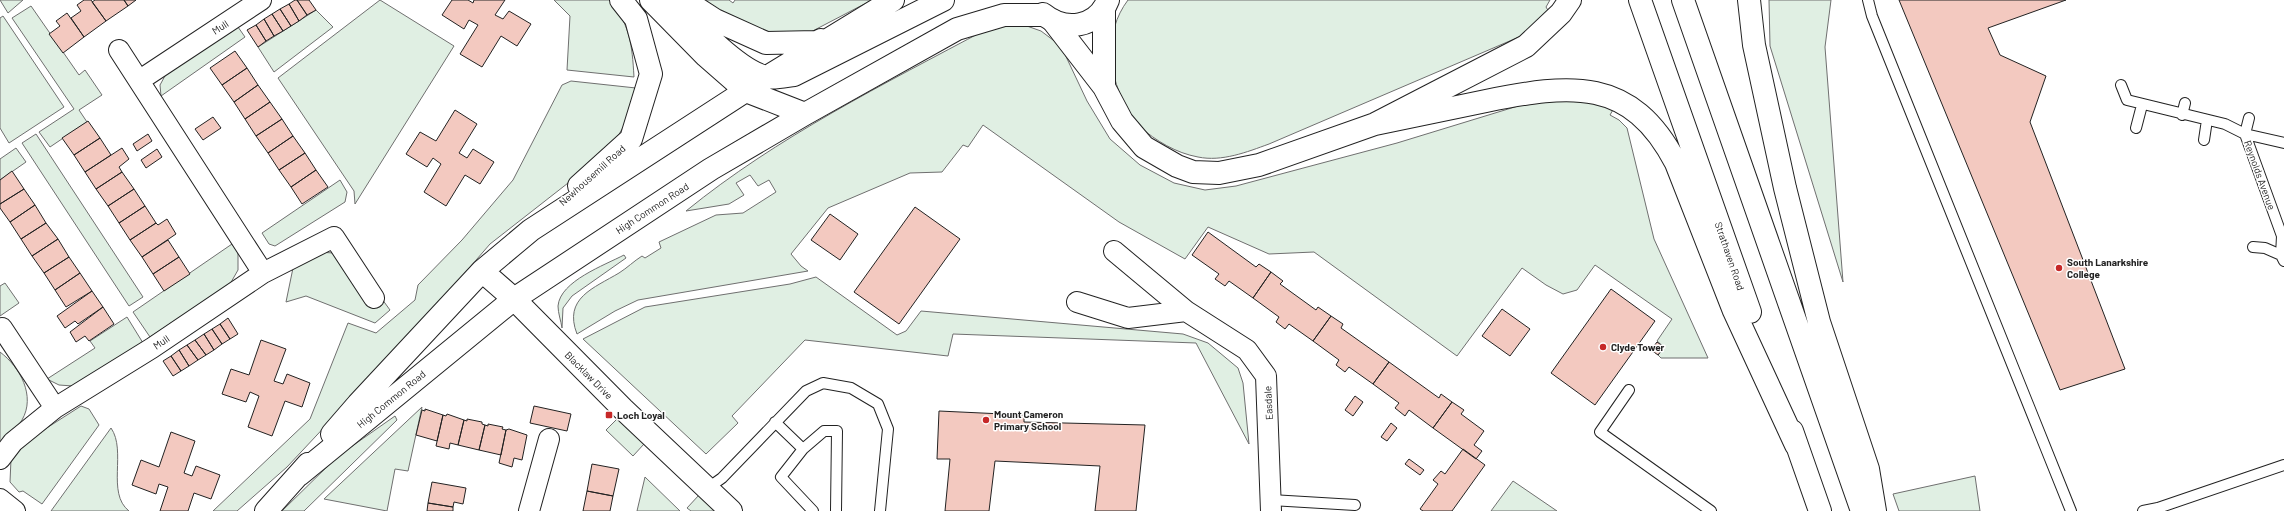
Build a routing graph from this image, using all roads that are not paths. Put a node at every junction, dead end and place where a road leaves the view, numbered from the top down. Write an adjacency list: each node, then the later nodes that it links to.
1 (261, 0): 17 (street, Mull)
2 (621, 0): 32 (street, Newhousemill Road)
3 (651, 0): 20 (street)
4 (672, 0): 16 (street)
5 (684, 0): 12 (street)
6 (943, 0): 16 (street, High Common Road)
7 (1570, 0): 27 (street)
8 (1640, 0): 47 (street, Strathaven Road)
9 (1683, 0): 65 (street)
10 (1749, 0): 66 (street)
11 (1868, 0): 67 (lane)
12 (891, 1): 16 (street, High Common Road)
13 (1106, 4): 14 (street, High Common Road); 19 (street)
14 (1044, 12): 19 (street); 23 (street, High Common Road)
15 (119, 50): 17 (street)
16 (767, 77): 20 (street, High Common Road)
17 (140, 80): 37 (street)
18 (2121, 85): 22 (lane)
19 (1104, 87): 27 (street)
20 (746, 91): 23 (street); 32 (street, High Common Road)
21 (2185, 103): 24 (lane)
22 (2142, 105): 24 (lane); 28 (lane)
23 (805, 114): 39 (street, High Common Road)
24 (2182, 115): 26 (lane)
25 (2249, 118): 29 (lane)
26 (2207, 120): 29 (lane); 30 (lane)
27 (1375, 124): 47 (street)
28 (2136, 128)
29 (2245, 134): 31 (lane); 35 (lane, Reynolds Avenue)
30 (2204, 140)
31 (2284, 143)
32 (531, 230): 36 (street, High Common Road)
33 (2254, 247): 35 (lane)
34 (1114, 250): 41 (street, Easdale)
35 (2283, 258)
36 (482, 271): 39 (street, Blacklaw Drive); 51 (street, High Common Road)
37 (264, 273): 38 (street, Mull); 44 (street, Mull)
38 (374, 298)
39 (514, 299): 51 (street, High Common Road); 52 (street, Blacklaw Drive)
40 (1077, 302): 41 (street)
41 (1186, 311): 55 (street, Easdale)
42 (0, 329): 44 (street)
43 (1630, 390): 63 (lane)
44 (55, 408): 49 (street, Mull)
45 (775, 422): 48 (lane); 52 (lane); 62 (lane)
46 (549, 438): 58 (street)
47 (1796, 445): 64 (street, Strathaven Road)
48 (804, 449): 60 (lane); 61 (lane)
49 (0, 459)
50 (2284, 466): 68 (lane)
51 (299, 475): 57 (street, High Common Road)
52 (708, 488): 59 (street, Blacklaw Drive)
53 (0, 499): 56 (street)
54 (1355, 505): 55 (lane)
55 (1271, 506)
56 (16, 511)
57 (266, 511)
58 (529, 511)
59 (731, 511)
60 (813, 511)
61 (836, 511)
62 (880, 511)
63 (1711, 511)
64 (1820, 511)
65 (1862, 511)
66 (1875, 511)
67 (2071, 511)
68 (2143, 511)

